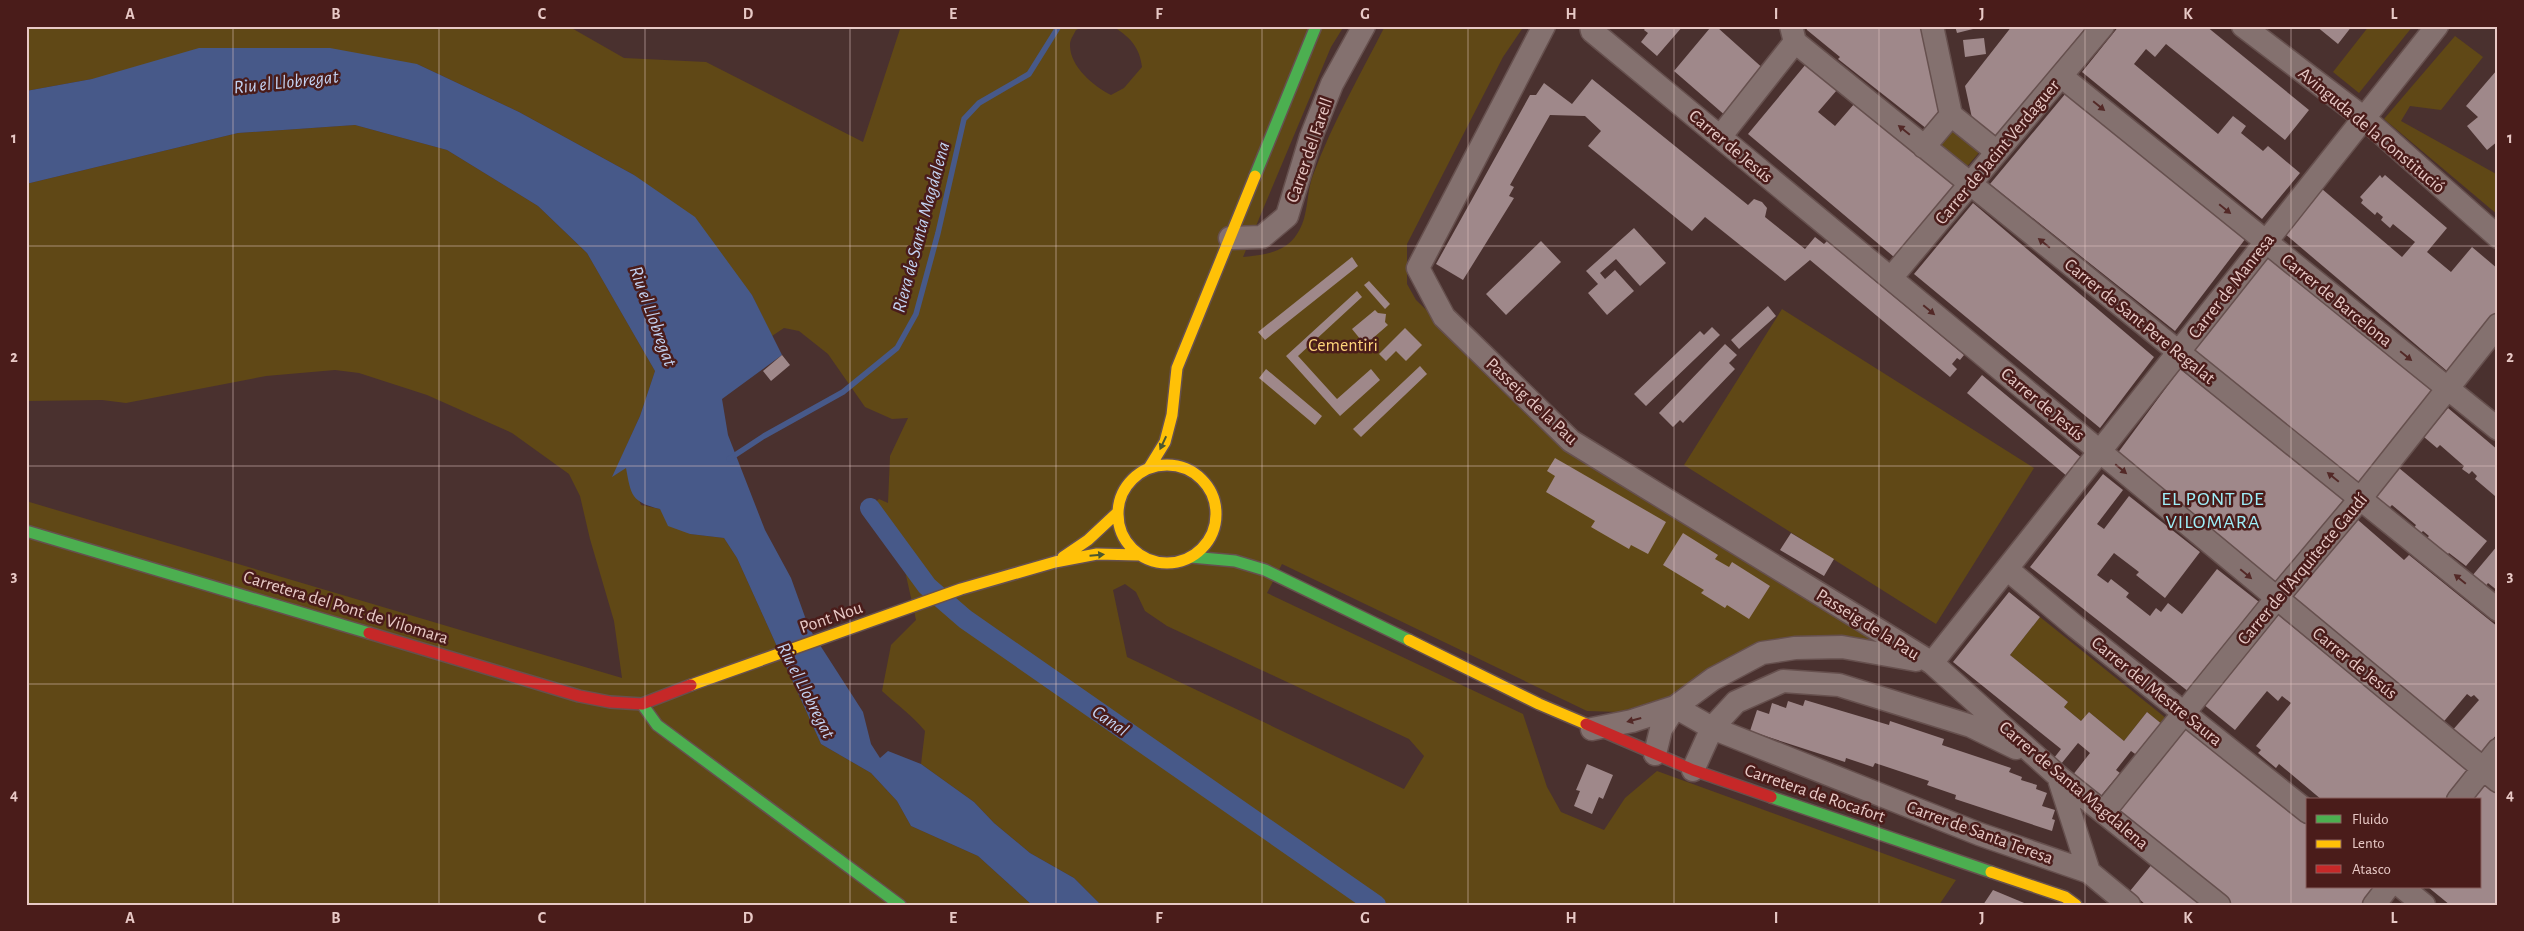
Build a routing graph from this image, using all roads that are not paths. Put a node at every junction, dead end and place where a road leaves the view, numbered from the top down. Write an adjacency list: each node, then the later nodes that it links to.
1 (1316, 26): 18 (street)
2 (1364, 26): 18 (street, Carrer del Farell)
3 (1544, 26): 44 (street, Passeig de la Pau)
4 (1591, 26): 13 (street, Carrer de Jesús)
5 (1932, 26): 11 (street)
6 (2103, 26): 10 (street, Carrer de Jacint Verdaguer)
7 (2243, 26): 12 (street, Avinguda de la Constitució)
8 (2437, 26): 12 (street, Carrer de Manresa)
9 (1793, 34): 13 (street); 14 (street, Carrer de Sant Pere Regalat, one-way to 9)
10 (2061, 76): 15 (street, Carrer de Jacint Verdaguer); 19 (street, Carrer de Barcelona, one-way to 19)
11 (1951, 115): 14 (street); 15 (street)
12 (2364, 118): 17 (street, Avinguda de la Constitució); 19 (street, Carrer de Manresa)
13 (1720, 137): 20 (street, Carrer de Jesús)
14 (1924, 147): 16 (street, Carrer de Sant Pere Regalat)
15 (1997, 152): 16 (street, Carrer de Jacint Verdaguer)
16 (1970, 184): 20 (street, Carrer de Jacint Verdaguer); 22 (street, Carrer de Sant Pere Regalat, one-way to 16)
17 (2498, 237)
18 (1230, 238): 24 (street)
19 (2265, 242): 22 (street, Carrer de Manresa); 23 (street, Carrer de Barcelona, one-way to 23)
20 (1891, 278): 27 (street, Carrer de Jesús, one-way to 27)
21 (2498, 326): 23 (street, Carrer de l'Arquitecte Gaudí)
22 (2178, 352): 27 (street, Carrer de Manresa); 31 (street, Carrer de Sant Pere Regalat, one-way to 22)
23 (2446, 389): 25 (street, Carrer de Barcelona); 31 (street, Carrer de l'Arquitecte Gaudí)
24 (1172, 415): 26 (street); 29 (street, one-way to 29)
25 (2498, 430)
26 (1178, 443)
27 (2100, 451): 40 (street, Carrer de Manresa); 42 (street, Carrer de Jesús, one-way to 42)
28 (1187, 458): 30 (street)
29 (1149, 468): 30 (street); 32 (street)
30 (1195, 474): 33 (street)
31 (2360, 499): 42 (street, Carrer de l'Arquitecte Gaudí); 43 (street, Carrer de Sant Pere Regalat, one-way to 31)
32 (1118, 512): 37 (street); 39 (street)
33 (1216, 520): 35 (street); 38 (street)
34 (26, 530): 45 (street, Carretera del Pont de Vilomara)
35 (1225, 533)
36 (1234, 546): 41 (street)
37 (1139, 554): 38 (street); 39 (street, one-way to 37)
38 (1191, 556): 41 (street)
39 (1055, 562): 45 (street, Pont Nou)
40 (2007, 569): 44 (street, Carrer de Manresa); 47 (street, Carrer del Mestre Saura)
41 (1265, 570): 48 (street, Carretera de Rocafort)
42 (2276, 599): 47 (street, Carrer de l'Arquitecte Gaudí); 54 (street, Carrer de Jesús)
43 (2498, 610)
44 (1932, 663): 46 (street); 52 (street, Carrer de Santa Magdalena)
45 (642, 704): 62 (street)
46 (1675, 707): 48 (street, one-way to 48); 49 (street, Carrer de Santa Teresa); 51 (street)
47 (2185, 713): 57 (street, Carrer del Mestre Saura); 58 (street, Carrer de l'Arquitecte Gaudí)
48 (1592, 728): 51 (street, Carretera de Rocafort)
49 (1712, 728): 52 (street); 53 (street); 59 (street, Carrer de Santa Teresa)
50 (2498, 750): 54 (street)
51 (1655, 754): 53 (street, Carretera de Rocafort)
52 (2040, 759): 55 (street, Carrer de Santa Magdalena)
53 (1693, 770): 63 (street, Carretera de Rocafort)
54 (2490, 775): 56 (street)
55 (2058, 776): 58 (street, Carrer de Santa Magdalena); 59 (street)
56 (2461, 798)
57 (2306, 810)
58 (2104, 812): 65 (street, Carrer de Santa Magdalena)
59 (2089, 872): 64 (street, Carrer de Santa Teresa)
60 (2387, 888): 66 (street)
61 (2403, 888): 67 (street)
62 (900, 905)
63 (2076, 905)
64 (2129, 905)
65 (2219, 905)
66 (2374, 905)
67 (2424, 905)

